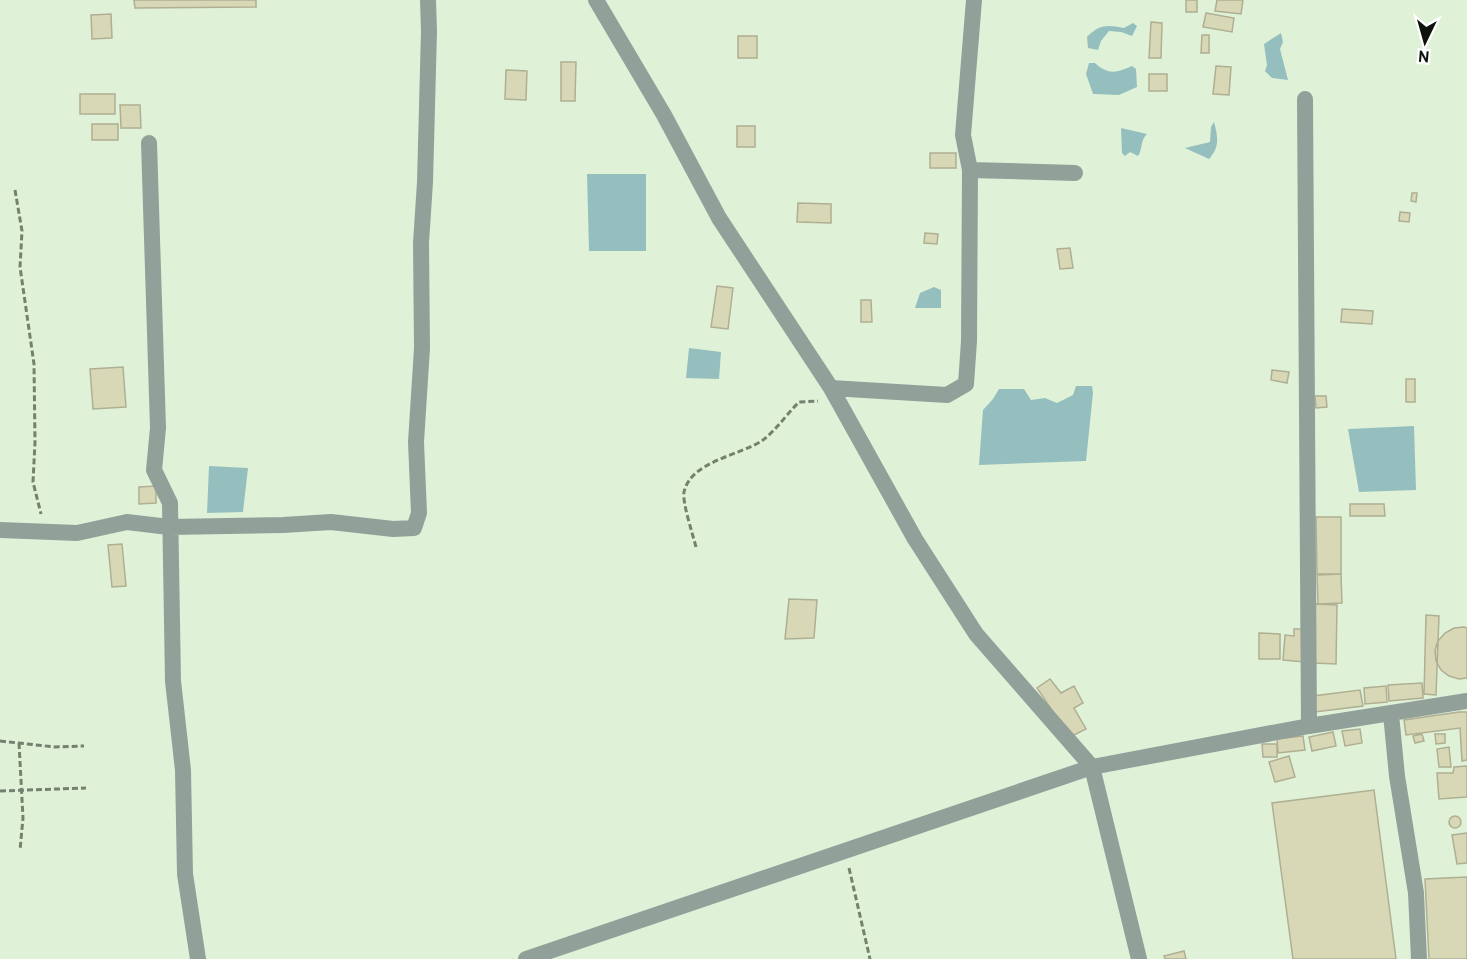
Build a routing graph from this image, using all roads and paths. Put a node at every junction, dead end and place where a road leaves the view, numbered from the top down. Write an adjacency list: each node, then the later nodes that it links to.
1 (428, 0): 10 (street)
2 (596, 0): 9 (street)
3 (974, 0): 6 (street)
4 (1305, 99): 16 (street)
5 (149, 143): 10 (street)
6 (970, 170): 7 (street); 9 (street)
7 (1075, 173)
8 (15, 190): 12 (path)
9 (834, 393): 13 (path); 20 (street)
10 (169, 527): 12 (street); 25 (street)
11 (0, 530): 12 (street)
12 (42, 531)
13 (696, 547)
14 (1467, 701): 15 (street)
15 (1391, 714): 16 (street); 29 (street)
16 (1309, 726): 20 (street)
17 (0, 741): 18 (path)
18 (19, 743): 19 (path); 23 (path)
19 (84, 746)
20 (1092, 767): 24 (street); 28 (street)
21 (86, 788): 22 (path)
22 (0, 791)
23 (20, 850)
24 (845, 851): 26 (street); 27 (path)
25 (198, 959)
26 (526, 959)
27 (870, 959)
28 (1139, 959)
29 (1419, 959)

